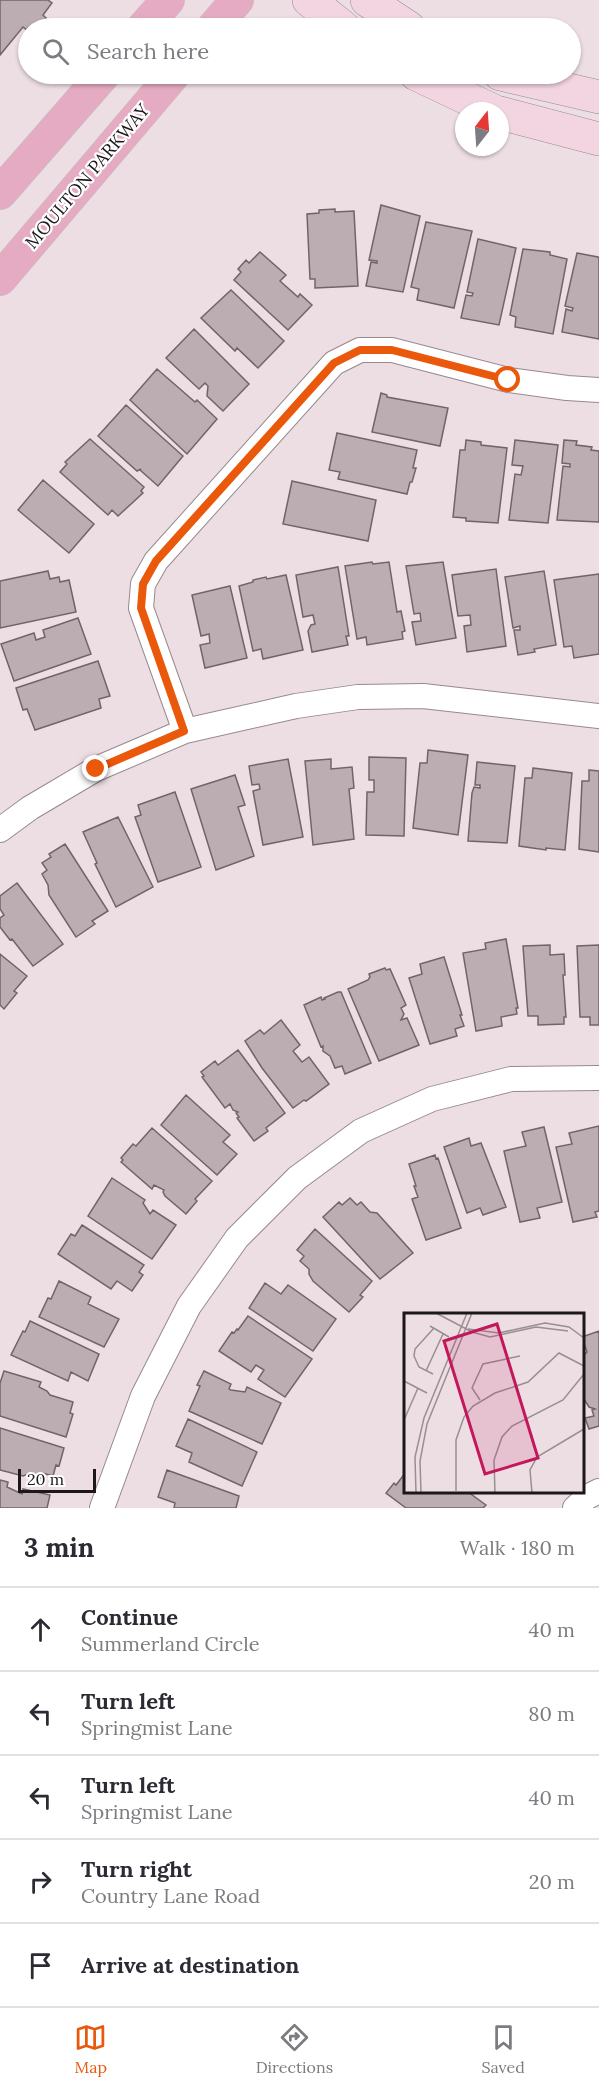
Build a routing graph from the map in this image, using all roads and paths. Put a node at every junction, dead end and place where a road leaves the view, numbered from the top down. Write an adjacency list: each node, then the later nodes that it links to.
1 (168, 0): 5 (main road)
2 (237, 0): 6 (main road)
3 (309, 0): 7 (street)
4 (367, 0): 8 (street)
5 (152, 18)
6 (222, 18)
7 (332, 18)
8 (394, 18)
9 (95, 84): 17 (main road)
10 (166, 84): 18 (main road, MOULTON PARKWAY)
11 (437, 84): 14 (street)
12 (543, 84): 13 (street)
13 (599, 97)
14 (475, 102)
15 (509, 115): 16 (street)
16 (599, 139)
17 (0, 193)
18 (0, 279)
19 (599, 390): 21 (street)
20 (599, 716): 21 (street)
21 (184, 731): 22 (street)
22 (0, 830)
23 (599, 1078): 25 (street)
24 (599, 1491): 26 (street)
25 (102, 1508)
26 (575, 1508)

